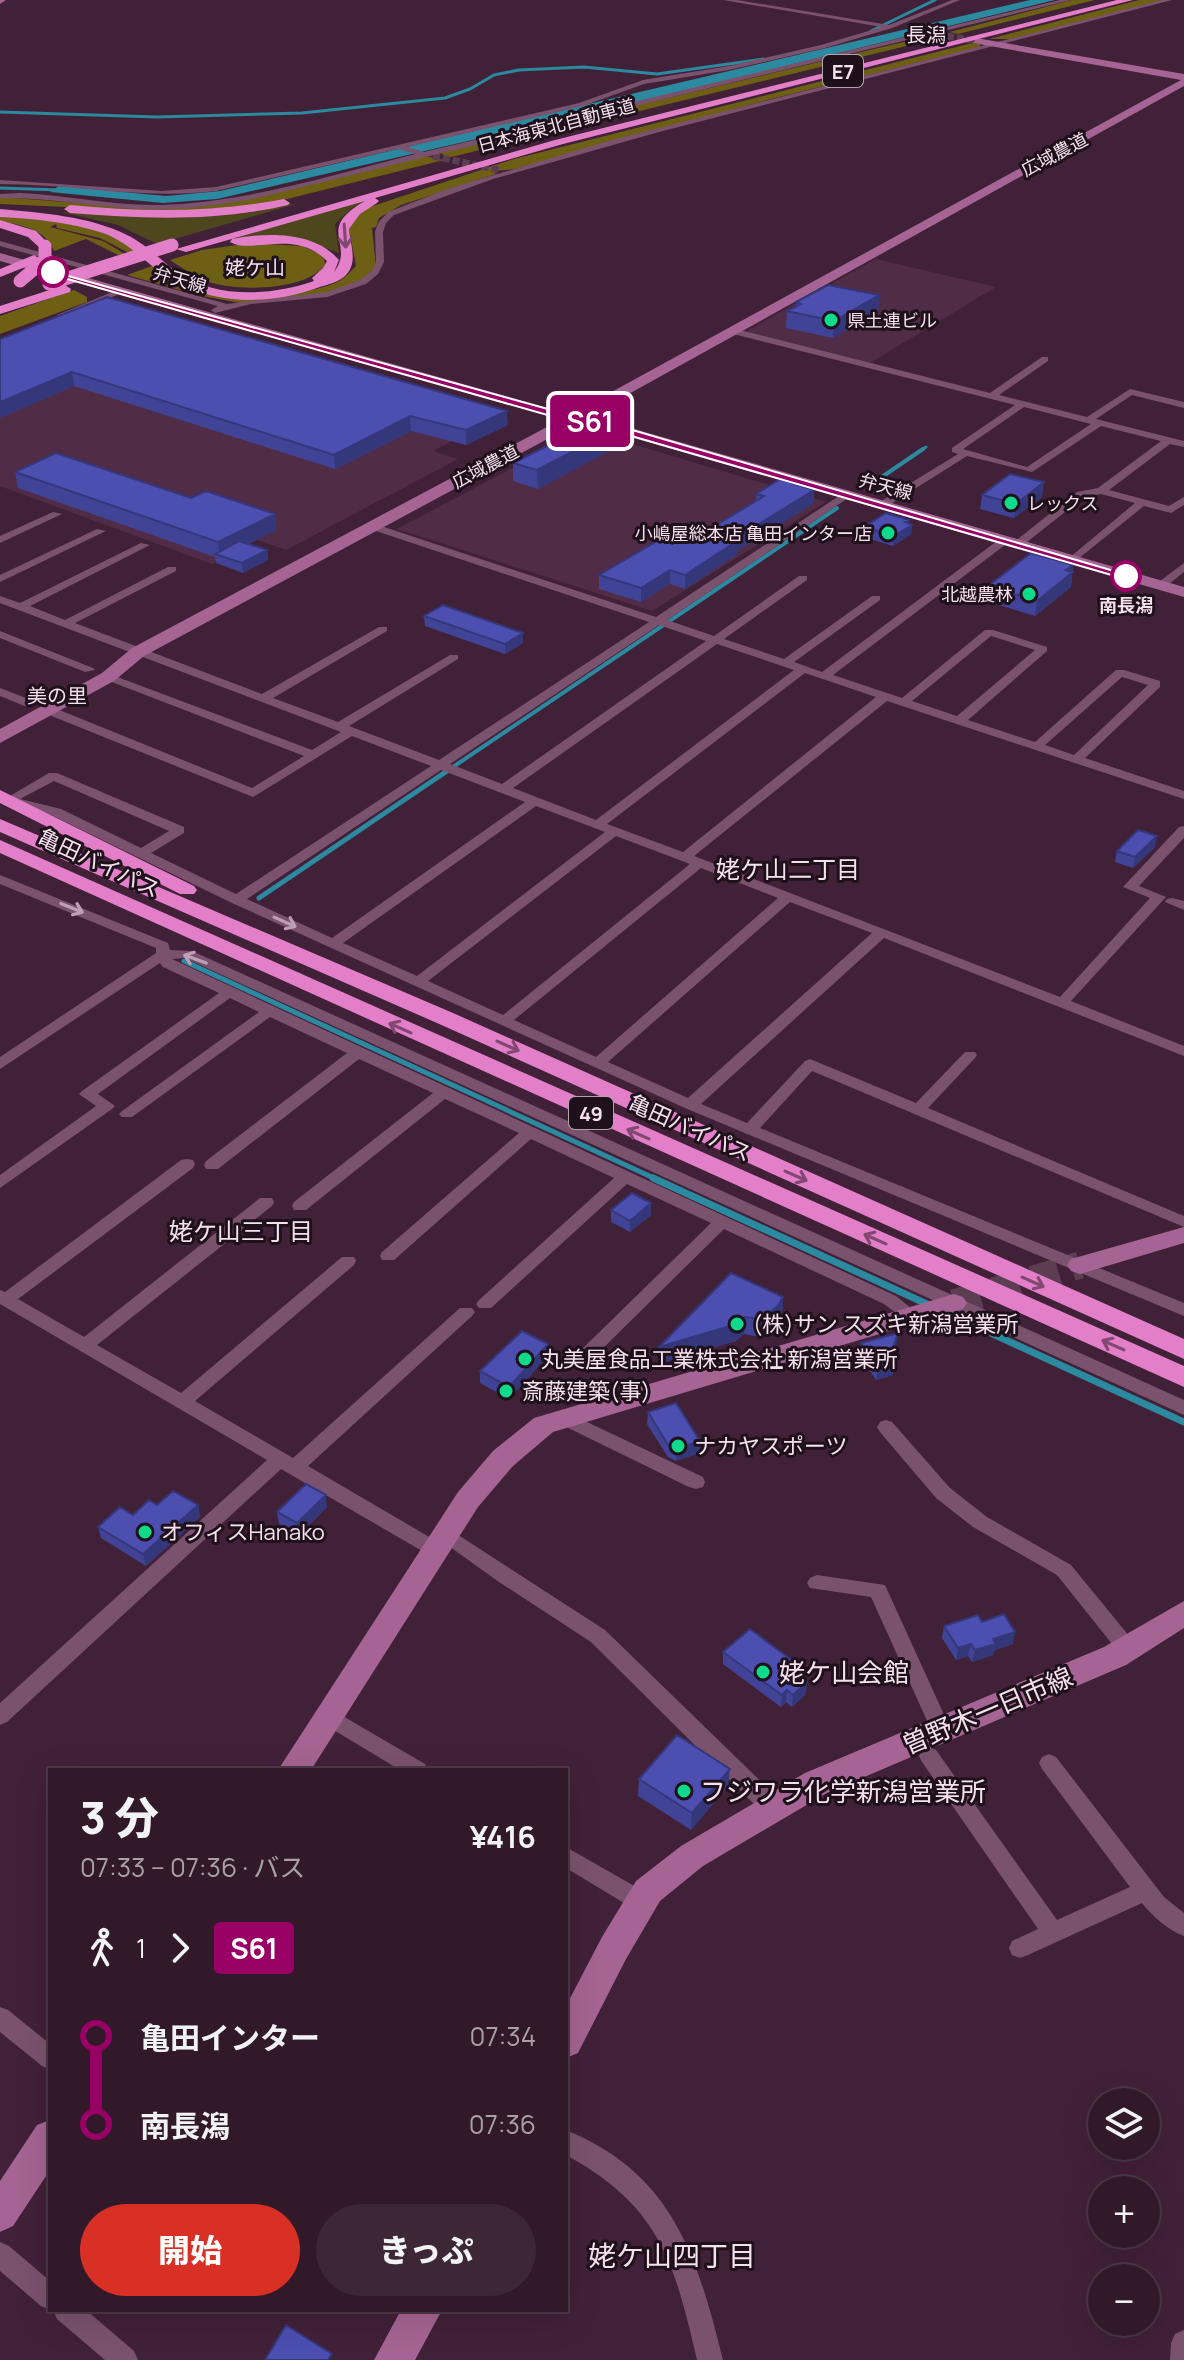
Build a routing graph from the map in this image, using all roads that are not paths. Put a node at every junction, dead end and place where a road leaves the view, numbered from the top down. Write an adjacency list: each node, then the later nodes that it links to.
1 (726, 0): 7 (street)
2 (957, 0): 7 (street)
3 (1068, 0): 8 (street)
4 (1108, 0): 13 (highway, 日本海東北自動車道 / E7)
5 (1128, 0): 13 (highway, 日本海東北自動車道 / E7)
6 (1169, 0): 11 (street)
7 (885, 26): 8 (street); 14 (street)
8 (931, 34): 9 (street); 15 (street)
9 (947, 36)
10 (976, 41): 11 (street)
11 (995, 44): 12 (street); 17 (street)
12 (1184, 79): 35 (street, 広域農道)
13 (557, 140): 21 (highway); 21 (highway, one-way to 21); 24 (highway, 日本海東北自動車道 / E7)
14 (396, 147): 15 (street); 20 (street)
15 (426, 154): 20 (street)
16 (499, 170): 17 (street)
17 (510, 172): 32 (street)
18 (7, 174): 20 (street)
19 (0, 182): 20 (street)
20 (10, 190)
21 (0, 210): 24 (highway)
22 (0, 224): 31 (highway, bridge)
23 (0, 243): 32 (street)
24 (181, 248): 29 (highway)
25 (0, 250): 27 (street, 弁天線)
26 (0, 257): 27 (street, 弁天線)
27 (29, 262): 28 (highway); 30 (street, 弁天線); 32 (street, 弁天線)
28 (0, 273)
29 (58, 287): 31 (highway); 33 (highway)
30 (120, 292): 34 (street); 40 (street, 弁天線)
31 (2, 294)
32 (221, 308): 40 (street, 弁天線)
33 (0, 309)
34 (53, 318)
35 (732, 331): 37 (street); 40 (street, 広域農道)
36 (1045, 359): 37 (street)
37 (991, 396): 38 (street)
38 (1022, 404): 41 (street); 44 (street)
39 (1184, 405): 41 (street)
40 (577, 417): 46 (street, 弁天線); 51 (street, 広域農道)
41 (1094, 421): 42 (street); 44 (street)
42 (1169, 440): 43 (street); 45 (street)
43 (1184, 444)
44 (966, 453): 49 (street)
45 (1101, 491): 48 (street); 54 (street)
46 (846, 496): 49 (street, 弁天線); 66 (street)
47 (1184, 500): 48 (street)
48 (1143, 502): 56 (street)
49 (882, 505): 54 (street, 弁天線)
50 (57, 514): 53 (street)
51 (371, 526): 66 (street); 71 (street, 広域農道)
52 (101, 531): 60 (street)
53 (0, 540)
54 (1012, 542): 56 (street, 弁天線); 76 (street)
55 (145, 545): 65 (street)
56 (1073, 560): 61 (street, 弁天線)
57 (1184, 566): 61 (street)
58 (172, 569): 67 (street)
59 (803, 578): 70 (street)
60 (0, 579)
61 (1160, 586): 62 (street, 弁天線)
62 (1184, 592)
63 (876, 598): 73 (street)
64 (0, 599): 65 (street)
65 (20, 607): 67 (street)
66 (661, 623): 70 (street); 91 (street)
67 (65, 624): 71 (street)
68 (383, 629): 80 (street)
69 (0, 634): 75 (street)
70 (714, 640): 73 (street); 92 (street)
71 (138, 652): 75 (street); 77 (street, 広域農道); 80 (street)
72 (454, 657): 86 (street)
73 (785, 663): 74 (street)
74 (803, 669): 76 (street); 97 (street)
75 (89, 670): 82 (street)
76 (824, 676): 79 (street)
77 (108, 677): 83 (street, 広域農道); 89 (street)
78 (0, 692): 82 (street)
79 (885, 696): 81 (street); 103 (street)
80 (264, 698): 86 (street)
81 (904, 702): 85 (street); 85 (street)
82 (27, 703): 84 (street)
83 (48, 710): 87 (street, 広域農道); 89 (street)
84 (0, 718)
85 (959, 721): 88 (street)
86 (344, 730): 89 (street); 91 (street)
87 (0, 737)
88 (1037, 746): 90 (street); 90 (street)
89 (313, 755)
90 (1077, 759): 93 (street)
91 (446, 769): 92 (street); 106 (street)
92 (502, 790): 95 (street)
93 (1181, 790)
94 (5, 798): 101 (street); 101 (street); 111 (highway)
95 (535, 801): 97 (street); 109 (street)
96 (0, 825): 111 (highway, 亀田バイパス / 49)
97 (596, 826): 99 (street)
98 (1184, 830): 114 (street)
99 (613, 832): 103 (street); 112 (street)
100 (0, 846): 107 (highway, 亀田バイパス / 49)
101 (141, 854): 106 (street)
102 (0, 859): 107 (highway)
103 (691, 861): 105 (street); 116 (street)
104 (0, 879): 110 (street, one-way to 110)
105 (786, 898): 108 (street); 121 (street)
106 (237, 900): 109 (street, one-way to 109)
107 (121, 902): 148 (highway, 亀田バイパス / 49, one-way to 107)
108 (882, 932): 114 (street); 123 (street)
109 (333, 943): 112 (street)
110 (163, 955): 113 (street); 120 (street); 142 (street, one-way to 110)
111 (325, 966): 146 (highway, 亀田バイパス / 49, one-way to 146)
112 (418, 982): 116 (street)
113 (230, 992): 115 (street); 131 (street)
114 (1062, 1003): 117 (street)
115 (269, 1011): 118 (street); 125 (street)
116 (503, 1022): 121 (street)
117 (1184, 1051)
118 (358, 1052): 122 (street); 129 (street)
119 (970, 1055): 124 (street)
120 (0, 1064)
121 (597, 1064): 123 (street)
122 (443, 1093): 127 (street); 133 (street)
123 (690, 1105): 126 (street)
124 (918, 1110): 126 (street); 135 (street)
125 (127, 1114)
126 (749, 1130): 139 (street)
127 (528, 1134): 130 (street); 137 (street)
128 (187, 1164): 140 (street)
129 (212, 1165)
130 (625, 1177): 134 (street); 141 (street)
131 (0, 1183)
132 (266, 1202): 145 (street)
133 (300, 1206)
134 (722, 1222): 142 (street); 147 (street)
135 (1184, 1222)
136 (1184, 1235): 139 (street)
137 (388, 1256)
138 (348, 1261): 149 (street)
139 (1080, 1265): 143 (street)
140 (3, 1298): 145 (street)
141 (485, 1304)
142 (936, 1309): 150 (street); 151 (street)
143 (1184, 1310)
144 (466, 1312): 153 (street)
145 (85, 1345): 149 (street)
146 (1184, 1350)
147 (585, 1356)
148 (1184, 1377)
149 (183, 1402): 153 (street)
150 (1184, 1408)
151 (566, 1419): 154 (street); 155 (street)
152 (886, 1427): 158 (street)
153 (287, 1463): 155 (street); 159 (street)
154 (696, 1482)
155 (441, 1542): 160 (street); 165 (street)
156 (817, 1583): 161 (street)
157 (1184, 1613): 158 (street, 曽野木一日市線)
158 (1127, 1648): 161 (street, 曽野木一日市線)
159 (0, 1716)
160 (329, 1717): 163 (street); 164 (street)
161 (935, 1743): 165 (street, 曽野木一日市線); 170 (street)
162 (1049, 1763): 167 (street)
163 (295, 1768)
164 (415, 1768)
165 (772, 1807): 168 (street, 曽野木一日市線)
166 (568, 1858): 168 (street)
167 (1146, 1890): 169 (street); 170 (street)
168 (642, 1902): 173 (street, 曽野木一日市線)
169 (1184, 1926)
170 (1053, 1932): 171 (street)
171 (1020, 1948)
172 (0, 2018): 174 (street)
173 (568, 2037)
174 (48, 2056)
175 (48, 2141): 177 (street)
176 (568, 2143): 185 (street)
177 (0, 2213)
178 (0, 2255): 179 (street)
179 (48, 2295)
180 (68, 2312): 183 (street)
181 (422, 2312): 184 (street)
182 (1184, 2343): 186 (street)
183 (125, 2360)
184 (393, 2360)
185 (710, 2360)
186 (1183, 2360)

